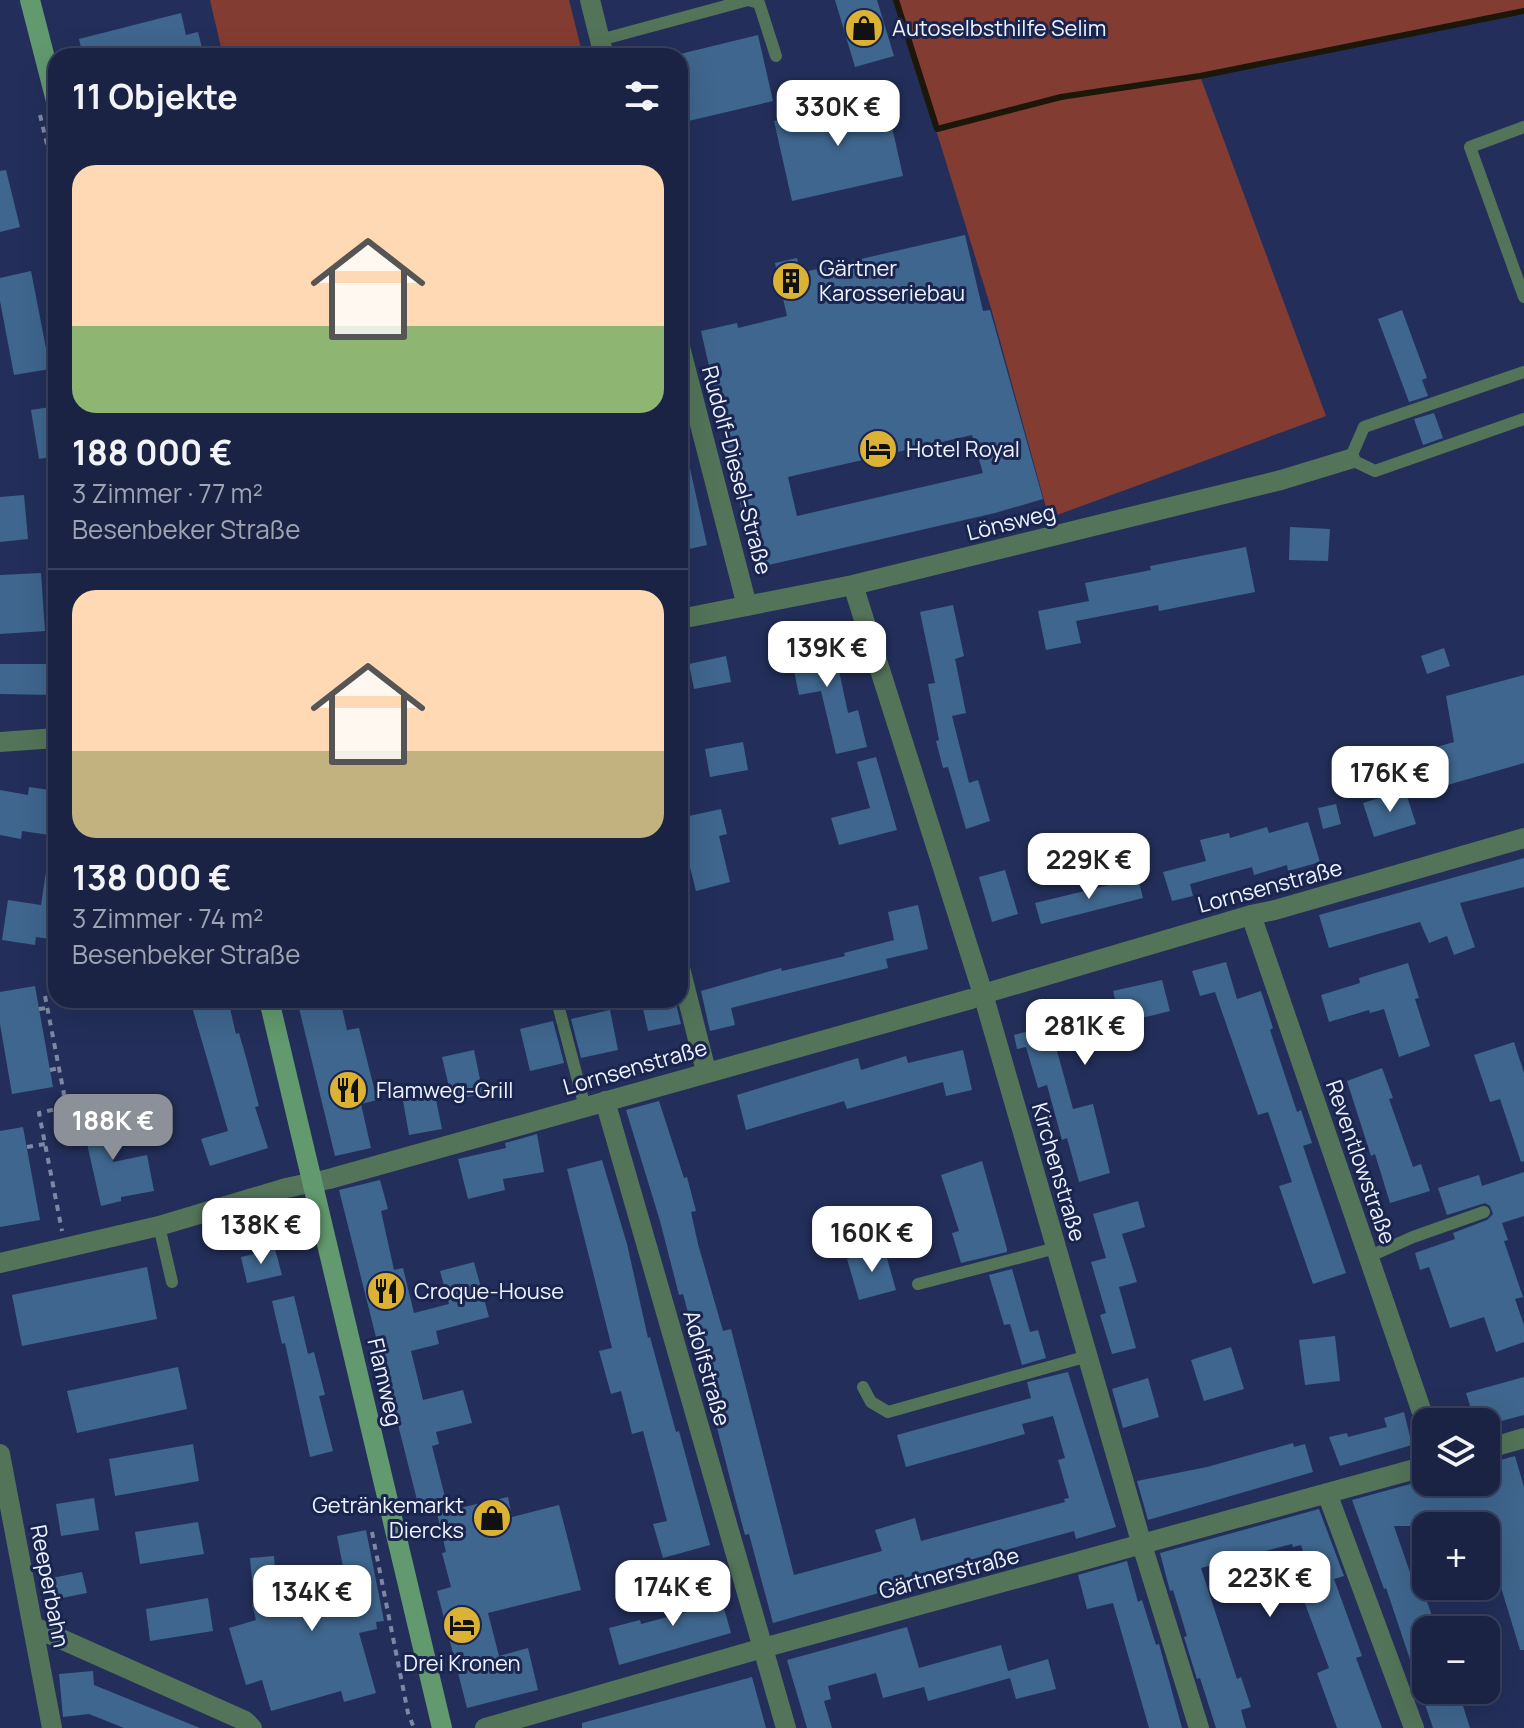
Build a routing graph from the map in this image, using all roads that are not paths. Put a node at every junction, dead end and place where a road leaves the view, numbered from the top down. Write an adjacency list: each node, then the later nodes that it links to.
1 (30, 0): 5 (main road)
2 (590, 0): 3 (street)
3 (602, 48): 4 (lane)
4 (776, 56)
5 (48, 70)
6 (1524, 127): 7 (lane)
7 (1524, 297)
8 (1524, 372): 11 (lane)
9 (688, 378): 13 (street, Rudolf-Diesel-Straße)
10 (1524, 419): 11 (lane)
11 (1350, 459): 12 (street, Lönsweg)
12 (853, 585): 13 (street, Lönsweg); 19 (street, Kirchenstraße)
13 (747, 606): 14 (street, Lönsweg)
14 (688, 617)
15 (48, 739): 16 (street)
16 (0, 742)
17 (1524, 838): 18 (street, Lornsenstraße)
18 (1251, 915): 19 (street, Lornsenstraße); 29 (street, Reventlowstraße)
19 (977, 996): 23 (street, Lornsenstraße); 28 (street, Kirchenstraße)
20 (688, 1000): 23 (street)
21 (271, 1008): 25 (main road, Flamweg)
22 (560, 1008): 24 (lane)
23 (706, 1071): 24 (street, Lornsenstraße)
24 (595, 1104): 25 (street, Lornsenstraße); 43 (street, Adolfstraße)
25 (313, 1181): 27 (street, Lornsenstraße); 46 (main road, Flamweg)
26 (1484, 1212): 29 (lane)
27 (159, 1226): 30 (street, Lornsenstraße); 31 (lane)
28 (1056, 1248): 32 (lane); 33 (street, Kirchenstraße)
29 (1368, 1257): 35 (street, Reventlowstraße)
30 (0, 1263)
31 (172, 1282)
32 (918, 1284)
33 (1088, 1356): 34 (lane); 41 (street, Kirchenstraße)
34 (863, 1387)
35 (1420, 1408)
36 (1524, 1438): 37 (street)
37 (1500, 1445)
38 (0, 1454): 42 (street, Reeperbahn)
39 (1412, 1470): 40 (street, Gärtnerstraße)
40 (1327, 1493): 41 (street, Gärtnerstraße); 50 (street)
41 (1142, 1545): 43 (street, Gärtnerstraße); 49 (street, Kirchenstraße)
42 (34, 1627): 44 (street, Reeperbahn); 45 (street)
43 (763, 1648): 47 (street, Gärtnerstraße); 48 (street, Adolfstraße)
44 (52, 1728)
45 (252, 1728)
46 (442, 1728)
47 (485, 1728)
48 (786, 1728)
49 (1199, 1728)
50 (1414, 1728)

